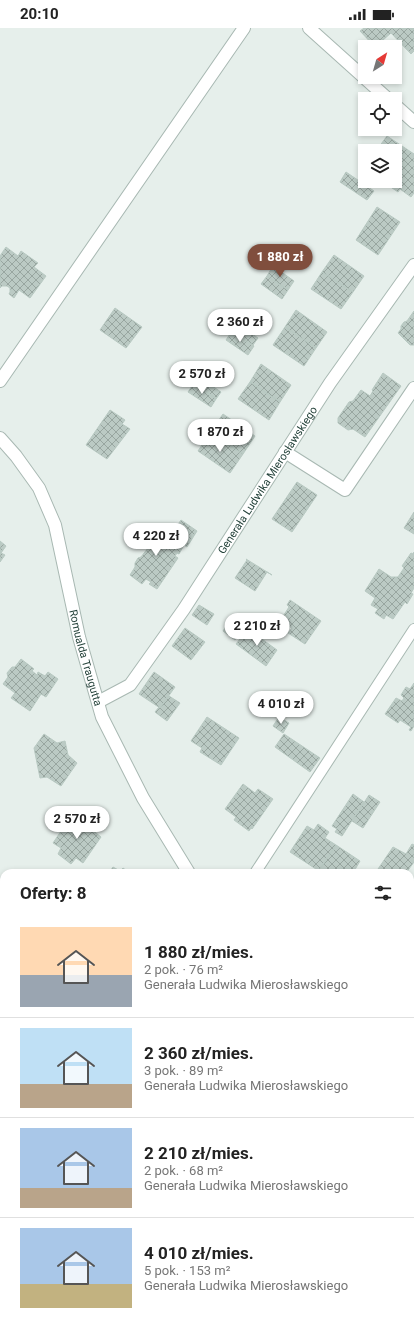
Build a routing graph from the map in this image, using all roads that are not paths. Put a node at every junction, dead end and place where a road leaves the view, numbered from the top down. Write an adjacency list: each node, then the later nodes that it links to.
1 (244, 28): 7 (street)
2 (309, 28): 3 (street)
3 (380, 92)
4 (402, 111): 5 (street)
5 (414, 122)
6 (414, 265): 10 (street, Generała Ludwika Mierosławskiego)
7 (0, 381)
8 (414, 388): 10 (street)
9 (0, 438): 12 (street, Romualda Traugutta)
10 (285, 452): 12 (street, Generała Ludwika Mierosławskiego)
11 (414, 629): 14 (lane)
12 (98, 702): 13 (street, Romualda Traugutta)
13 (187, 869)
14 (258, 869)

